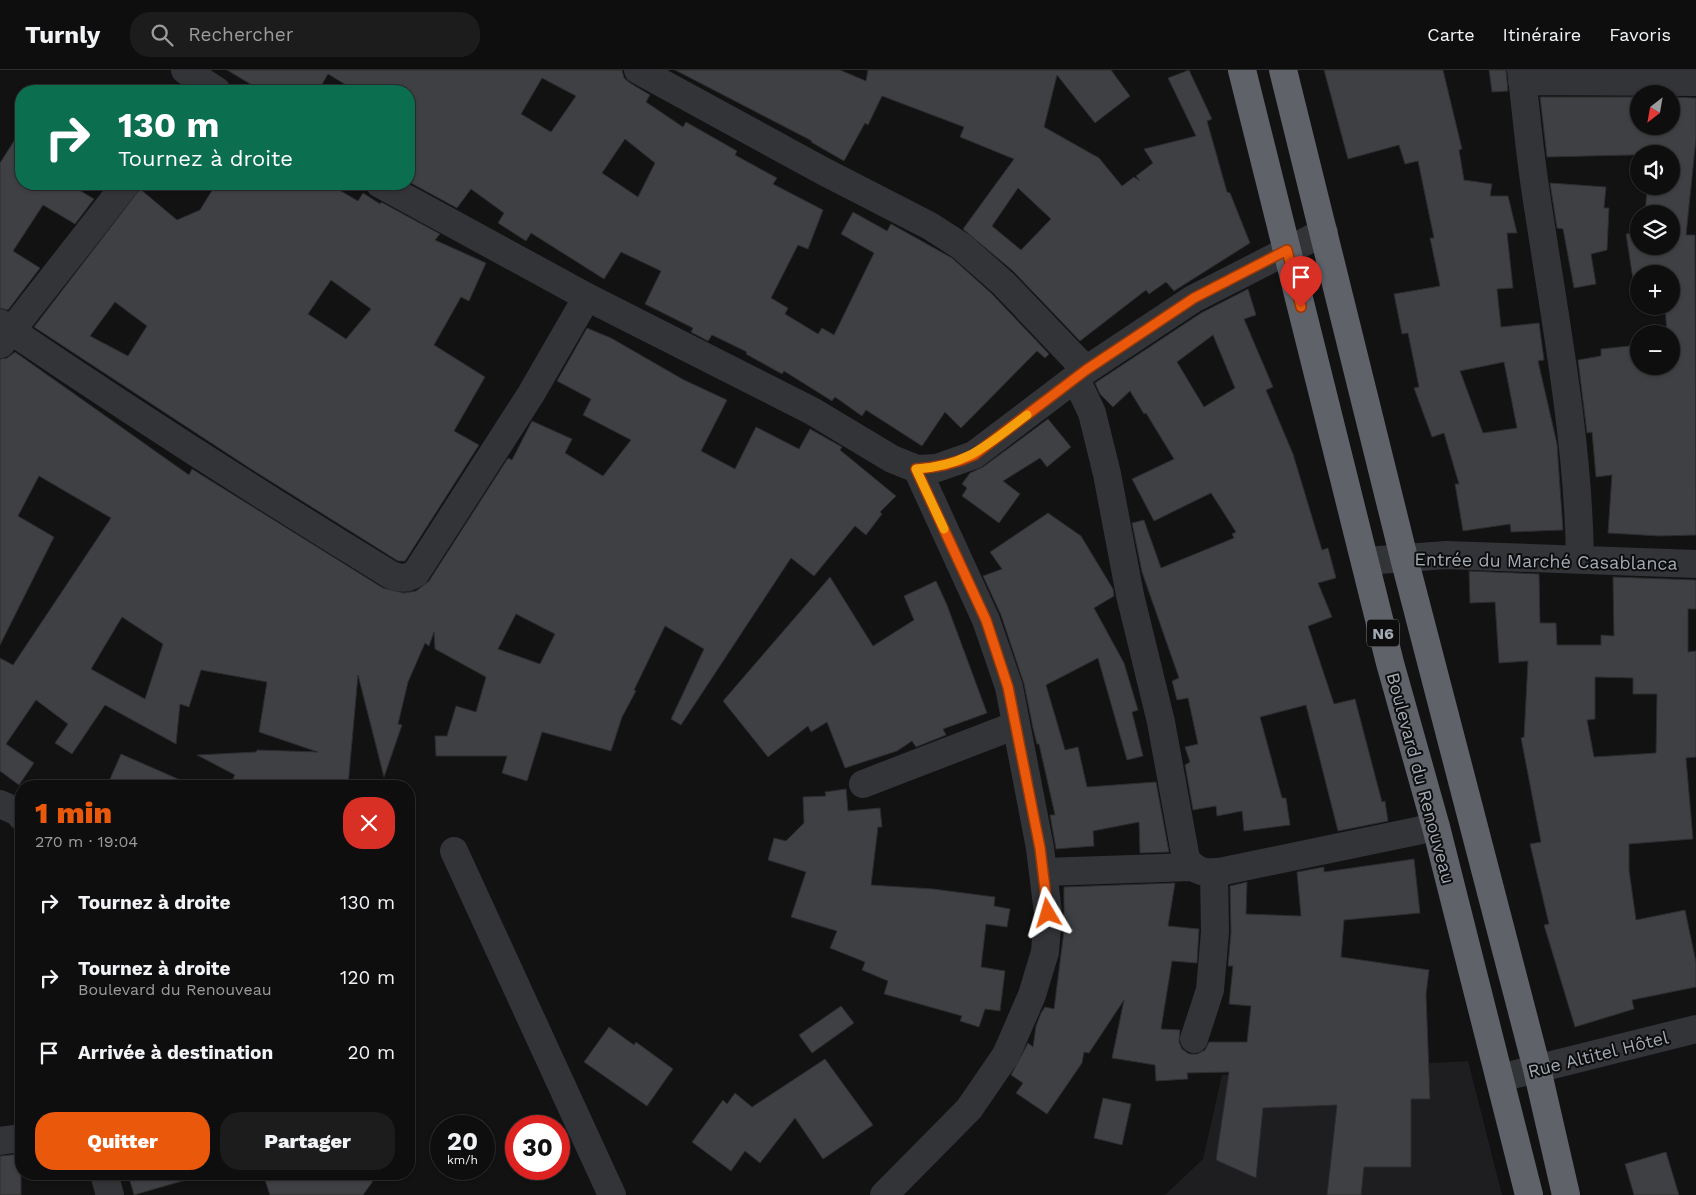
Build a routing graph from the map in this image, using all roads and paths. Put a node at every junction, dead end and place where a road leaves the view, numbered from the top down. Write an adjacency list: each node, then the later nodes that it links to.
1 (638, 70): 12 (street)
2 (1242, 70): 9 (highway, Boulevard du Renouveau / N6)
3 (1283, 70): 8 (highway, N6)
4 (1522, 76): 5 (street); 15 (street)
5 (1696, 82)
6 (121, 190): 11 (street)
7 (391, 190): 10 (street)
8 (1324, 232): 9 (street); 14 (highway, N6)
9 (1287, 250): 12 (street); 16 (highway, Boulevard du Renouveau / N6)
10 (587, 297): 11 (street); 13 (street)
11 (3, 333)
12 (1081, 374): 13 (street); 24 (street)
13 (916, 469): 18 (street)
14 (1404, 558): 15 (street, Entrée du Marché Casablanca); 16 (street, Entrée du Marché Casablanca); 28 (highway, N6)
15 (1580, 558): 17 (street, Entrée du Marché Casablanca)
16 (1366, 561): 22 (highway, Boulevard du Renouveau / N6)
17 (1696, 564)
18 (1016, 725): 19 (street); 25 (street)
19 (863, 784)
20 (0, 804): 21 (street)
21 (15, 813)
22 (1436, 827): 24 (street); 29 (highway, Boulevard du Renouveau / N6)
23 (454, 851): 34 (street)
24 (1203, 870): 25 (street); 27 (street)
25 (1043, 872): 35 (street)
26 (1696, 1029): 28 (street, Rue Altitel Hôtel)
27 (1194, 1039)
28 (1537, 1069): 29 (street, Rue Altitel Hôtel); 37 (highway, N6)
29 (1500, 1078): 36 (highway, Boulevard du Renouveau / N6)
30 (15, 1139): 31 (street)
31 (0, 1141)
32 (106, 1180): 33 (street)
33 (110, 1195)
34 (612, 1195)
35 (884, 1195)
36 (1529, 1195)
37 (1566, 1195)

